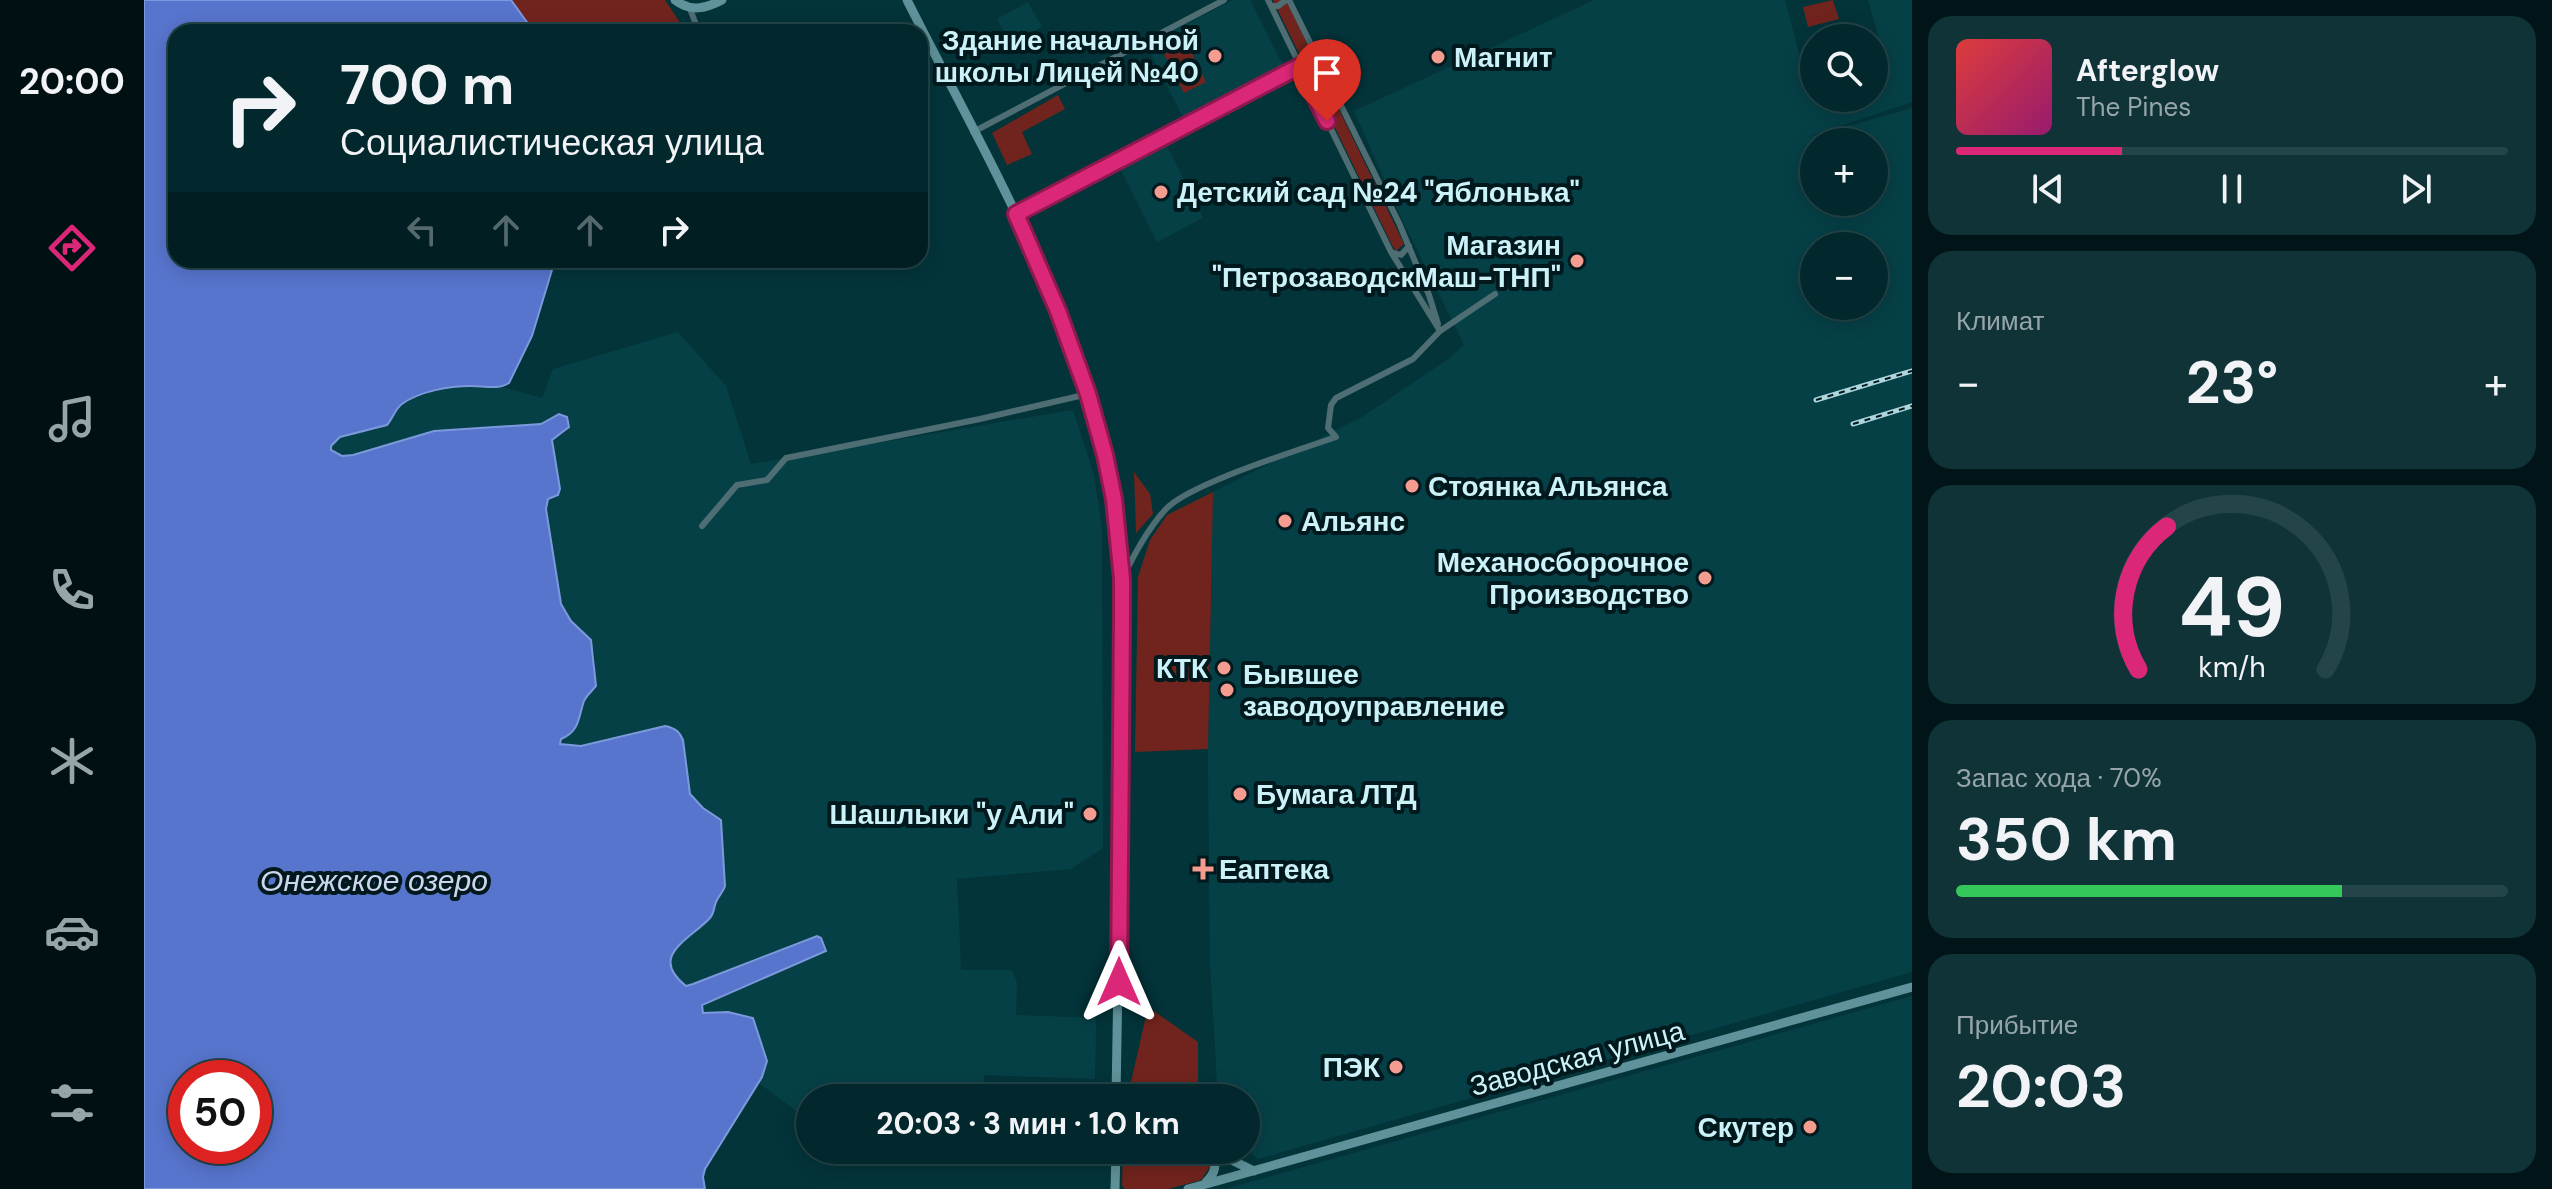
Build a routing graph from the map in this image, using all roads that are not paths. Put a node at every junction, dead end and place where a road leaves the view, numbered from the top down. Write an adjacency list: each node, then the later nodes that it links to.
1 (722, 0): 6 (main road)
2 (907, 0): 8 (main road)
3 (1224, 0): 12 (street)
4 (1288, 0): 5 (street); 11 (street)
5 (1269, 3): 10 (street)
6 (686, 4): 7 (street)
7 (695, 24)
8 (919, 24)
9 (928, 42): 12 (main road)
10 (1300, 66): 11 (street); 13 (street)
11 (1326, 98): 14 (street); 15 (street)
12 (973, 132): 13 (main road)
13 (1016, 214): 18 (main road)
14 (1409, 246): 15 (street); 17 (street)
15 (1391, 252): 17 (street)
16 (1495, 294): 17 (street)
17 (1440, 331): 20 (street)
18 (1088, 394): 19 (street); 20 (main road)
19 (702, 526)
20 (1122, 579): 22 (main road)
21 (1912, 987): 26 (main road, Заводская улица)
22 (1116, 1084)
23 (1116, 1164): 28 (main road)
24 (1213, 1164): 27 (main road)
25 (1240, 1164): 26 (main road)
26 (1254, 1171): 27 (main road, Заводская улица)
27 (1203, 1184): 29 (main road, Заводская улица)
28 (1116, 1188)
29 (1188, 1189)

